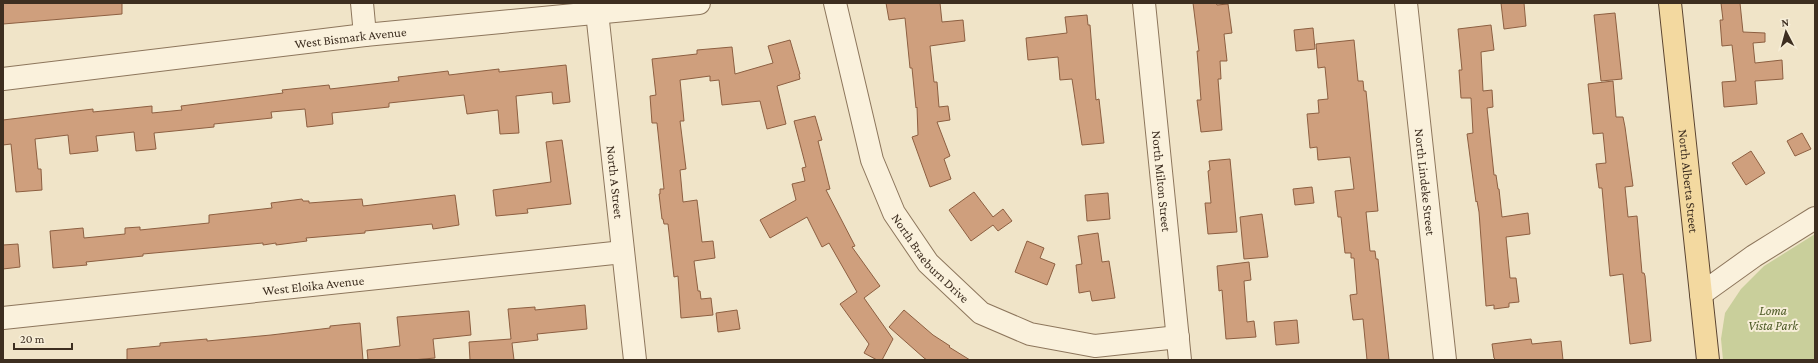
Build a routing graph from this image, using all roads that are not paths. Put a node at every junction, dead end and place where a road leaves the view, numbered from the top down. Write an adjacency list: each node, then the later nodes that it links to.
1 (362, 3): 8 (street)
2 (699, 3): 7 (street, West Bismark Avenue)
3 (835, 3): 14 (street, North Braeburn Drive)
4 (1144, 3): 14 (street, North Milton Street)
5 (1406, 3): 17 (street, North Lindeke Street)
6 (1670, 3): 12 (main road, North Alberta Street)
7 (597, 8): 8 (street, West Bismark Avenue); 11 (street, North A Street)
8 (365, 35): 9 (street, West Bismark Avenue)
9 (3, 79)
10 (1815, 218): 12 (street)
11 (623, 252): 13 (street, West Eloika Avenue); 15 (street, North A Street)
12 (1701, 294): 18 (main road, North Alberta Street)
13 (3, 318)
14 (1178, 337): 16 (street, North Milton Street)
15 (635, 360)
16 (1180, 360)
17 (1445, 360)
18 (1708, 360)

